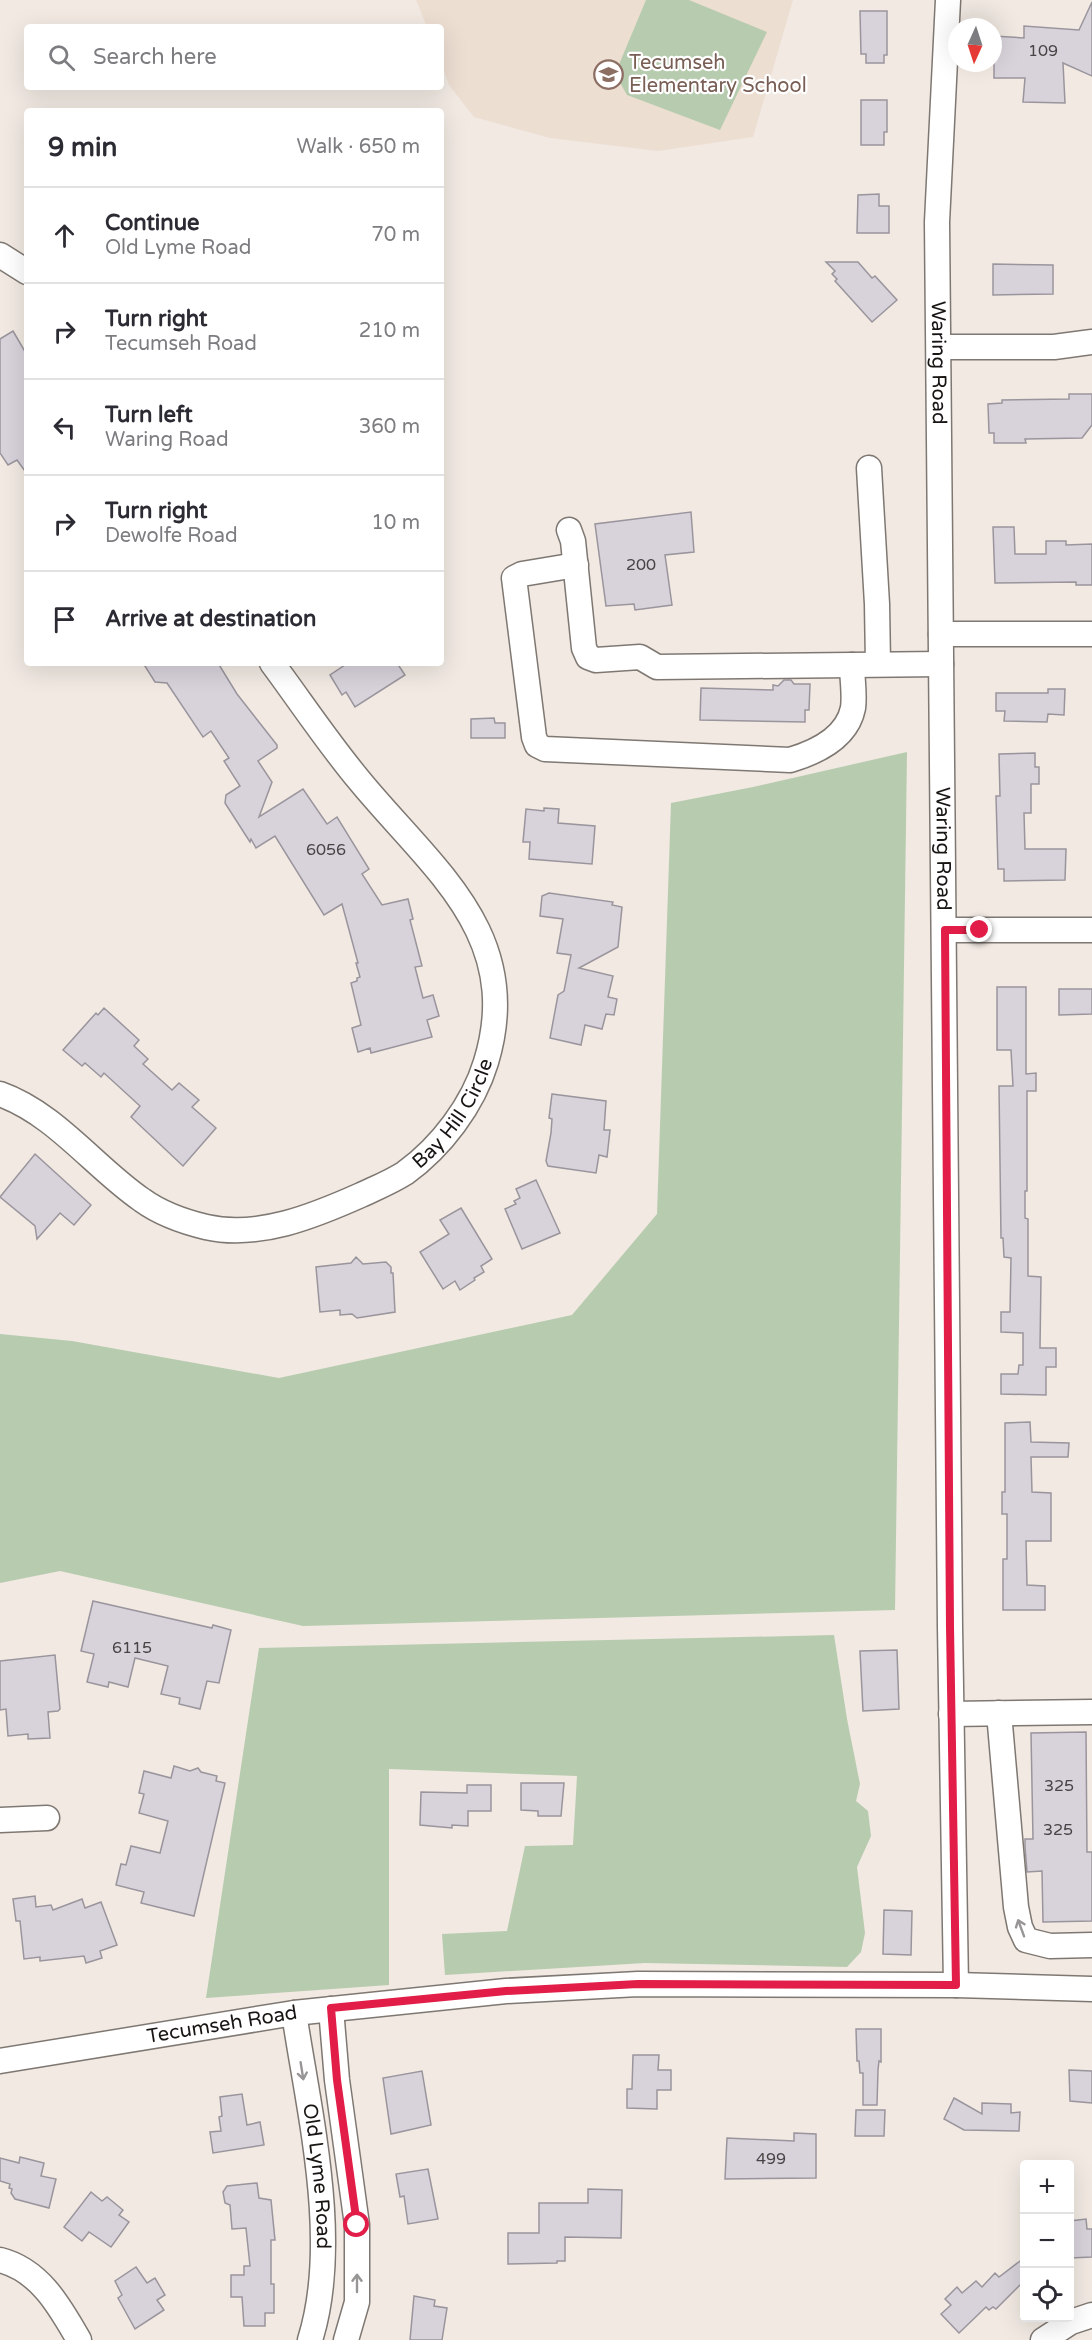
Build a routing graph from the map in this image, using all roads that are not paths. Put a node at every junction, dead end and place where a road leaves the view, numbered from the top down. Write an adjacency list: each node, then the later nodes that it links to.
1 (948, 0): 5 (street, Waring Road)
2 (0, 255): 3 (street)
3 (24, 270)
4 (1092, 342): 5 (street)
5 (939, 347): 9 (street, Waring Road)
6 (868, 468): 11 (street)
7 (570, 530): 8 (street)
8 (576, 565): 13 (street); 13 (street)
9 (941, 634): 10 (street); 12 (street, Waring Road)
10 (1092, 634)
11 (878, 664): 12 (street); 13 (street)
12 (941, 664): 15 (street, Waring Road)
13 (852, 665)
14 (274, 666): 17 (street, Bay Hill Circle)
15 (945, 930): 16 (street); 20 (street, Waring Road)
16 (1092, 930)
17 (0, 1094)
18 (1092, 1712): 19 (street)
19 (999, 1713): 20 (street); 23 (street, one-way to 19)
20 (951, 1714): 24 (street, Waring Road)
21 (46, 1818): 22 (street)
22 (0, 1820)
23 (1092, 1945)
24 (956, 1985): 25 (street, Tecumseh Road); 26 (street, Tecumseh Road)
25 (1092, 1989)
26 (331, 2008): 27 (street, Tecumseh Road); 33 (street, Old Lyme Road, one-way to 26)
27 (294, 2013): 28 (street, Tecumseh Road); 32 (street, Old Lyme Road, one-way to 32)
28 (0, 2061)
29 (0, 2260): 31 (street)
30 (1092, 2315): 34 (street)
31 (79, 2340)
32 (310, 2340)
33 (346, 2340)
34 (1043, 2340)

